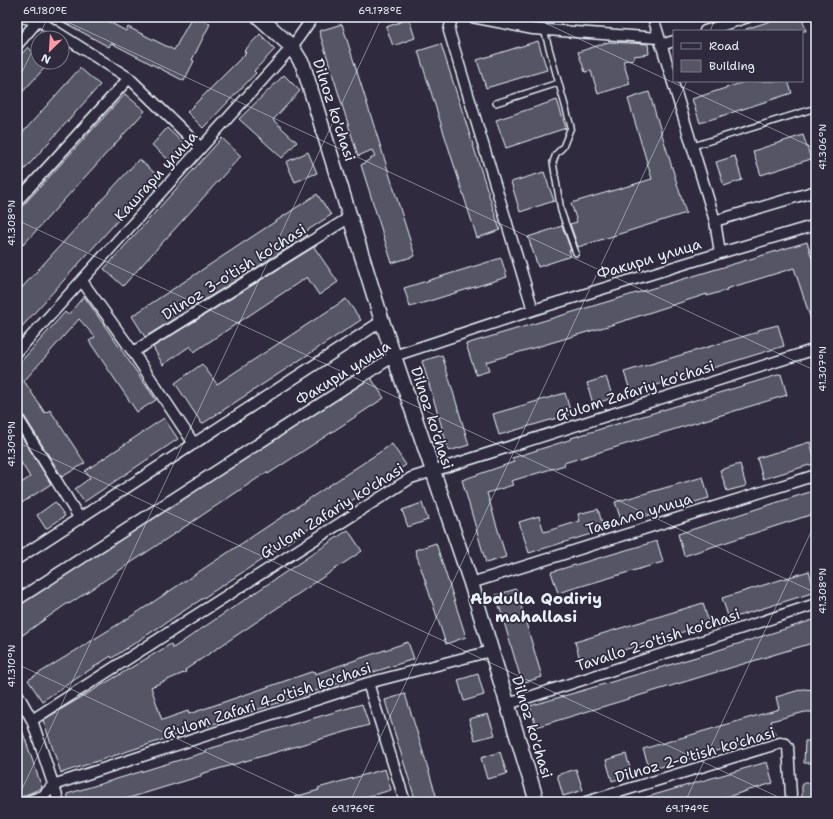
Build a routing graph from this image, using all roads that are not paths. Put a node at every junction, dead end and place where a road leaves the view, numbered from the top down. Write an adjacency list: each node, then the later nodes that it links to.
1 (21, 17): 8 (street)
2 (259, 17): 14 (street, Dilnoz ko'chasi)
3 (313, 17): 14 (street, Кашгари улица)
4 (452, 17): 29 (street)
5 (472, 17): 9 (street)
6 (653, 17): 11 (street)
7 (748, 17): 10 (street)
8 (40, 19): 13 (street); 15 (street)
9 (544, 30): 11 (street); 16 (lane)
10 (708, 30)
11 (660, 41): 12 (street); 19 (street)
12 (673, 41)
13 (17, 45)
14 (292, 47): 20 (street, Кашгари улица); 23 (street, Dilnoz ko'chasi)
15 (129, 78): 20 (street); 22 (street)
16 (558, 83): 17 (lane); 27 (lane)
17 (496, 103)
18 (816, 108): 19 (lane)
19 (693, 146): 24 (street)
20 (201, 148): 28 (street, Кашгари улица)
21 (816, 191): 24 (street)
22 (17, 201)
23 (350, 217): 30 (street, Dilnoz ko'chasi); 33 (street, Dilnoz 3-o'tish ko'chasi)
24 (716, 221): 26 (street)
25 (816, 226): 26 (street, Факири улица)
26 (720, 253): 29 (street, Факири улица)
27 (576, 254)
28 (82, 281): 32 (street, Кашгари улица); 33 (street)
29 (533, 310): 34 (street, Факири улица)
30 (382, 321): 34 (street, Dilnoz ko'chasi); 36 (street, Факири улица)
31 (816, 349): 37 (street, G'ulom Zafariy ko'chasi)
32 (17, 352)
33 (133, 352): 36 (street)
34 (394, 356): 37 (street, Dilnoz ko'chasi); 42 (street, Факири улица)
35 (17, 417): 39 (street)
36 (194, 444): 39 (street, Факири улица)
37 (432, 471): 41 (street, Dilnoz ko'chasi); 48 (street, G'ulom Zafariy ko'chasi)
38 (816, 475): 41 (street, Тавалло улица)
39 (80, 519): 40 (street, Факири улица)
40 (17, 559)
41 (471, 583): 44 (street, Dilnoz ko'chasi)
42 (17, 600)
43 (816, 604): 47 (street, Tavallo 2-o'tish ko'chasi)
44 (491, 651): 45 (street, G'ulom Zafari 4-o'tish ko'chasi); 47 (street, Dilnoz ko'chasi)
45 (368, 683): 49 (street, G'ulom Zafari 4-o'tish ko'chasi); 53 (street)
46 (17, 694): 48 (street)
47 (508, 704): 54 (street, Dilnoz ko'chasi)
48 (32, 720): 49 (street)
49 (53, 786): 51 (street, G'ulom Zafari 4-o'tish ko'chasi); 52 (street)
50 (791, 795): 55 (street, Dilnoz 2-o'tish ko'chasi)
51 (26, 802)
52 (59, 802)
53 (404, 802)
54 (537, 802)
55 (586, 802)

